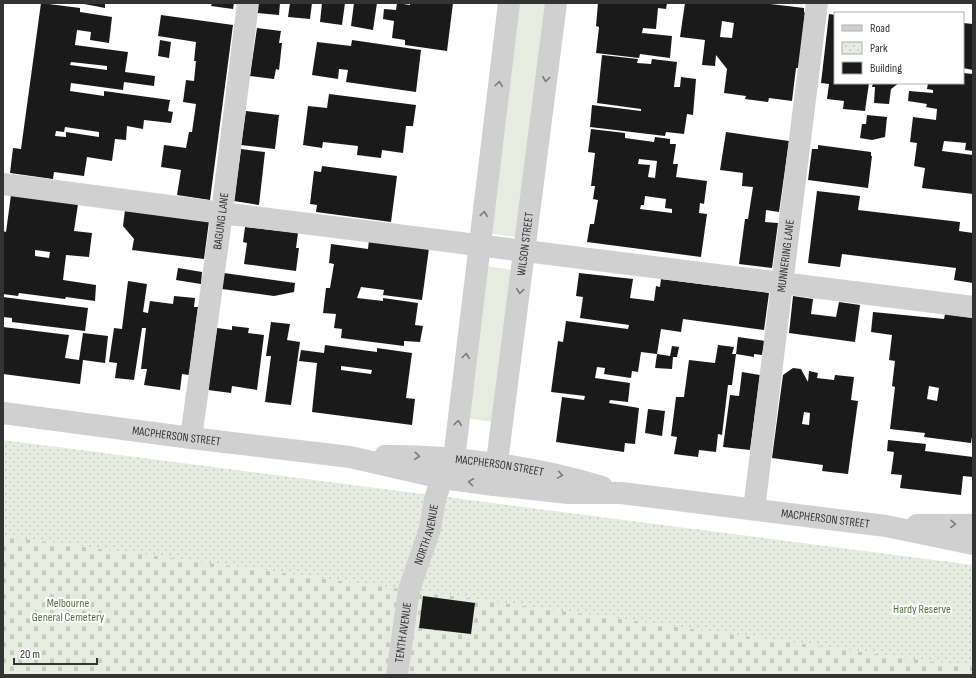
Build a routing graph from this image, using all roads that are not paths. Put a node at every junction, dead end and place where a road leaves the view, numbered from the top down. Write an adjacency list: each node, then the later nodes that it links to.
1 (248, 3): 6 (street, BAGUNG LANE)
2 (509, 3): 7 (street, one-way to 2)
3 (556, 3): 8 (street, WILSON STREET, one-way to 8)
4 (817, 3): 9 (street, MUNNERING LANE)
5 (3, 184): 6 (street)
6 (222, 213): 7 (street); 12 (street, BAGUNG LANE)
7 (480, 244): 8 (street); 14 (street, one-way to 7)
8 (525, 251): 9 (street); 15 (street, WILSON STREET, one-way to 15)
9 (782, 283): 10 (street); 17 (street, MUNNERING LANE)
10 (973, 307)
11 (3, 413): 12 (street, MACPHERSON STREET)
12 (192, 438): 13 (street, MACPHERSON STREET)
13 (350, 457): 14 (street, MACPHERSON STREET, one-way to 14); 16 (street, MACPHERSON STREET)
14 (454, 460): 15 (street, MACPHERSON STREET); 16 (street)
15 (495, 475): 16 (street, MACPHERSON STREET, one-way to 16); 17 (street, MACPHERSON STREET)
16 (442, 478): 21 (street, NORTH AVENUE)
17 (754, 509): 19 (street, MACPHERSON STREET)
18 (973, 525): 19 (street, MACPHERSON STREET, one-way to 18)
19 (886, 526): 20 (street, MACPHERSON STREET)
20 (973, 544)
21 (409, 590): 22 (street, TENTH AVENUE)
22 (398, 675)

